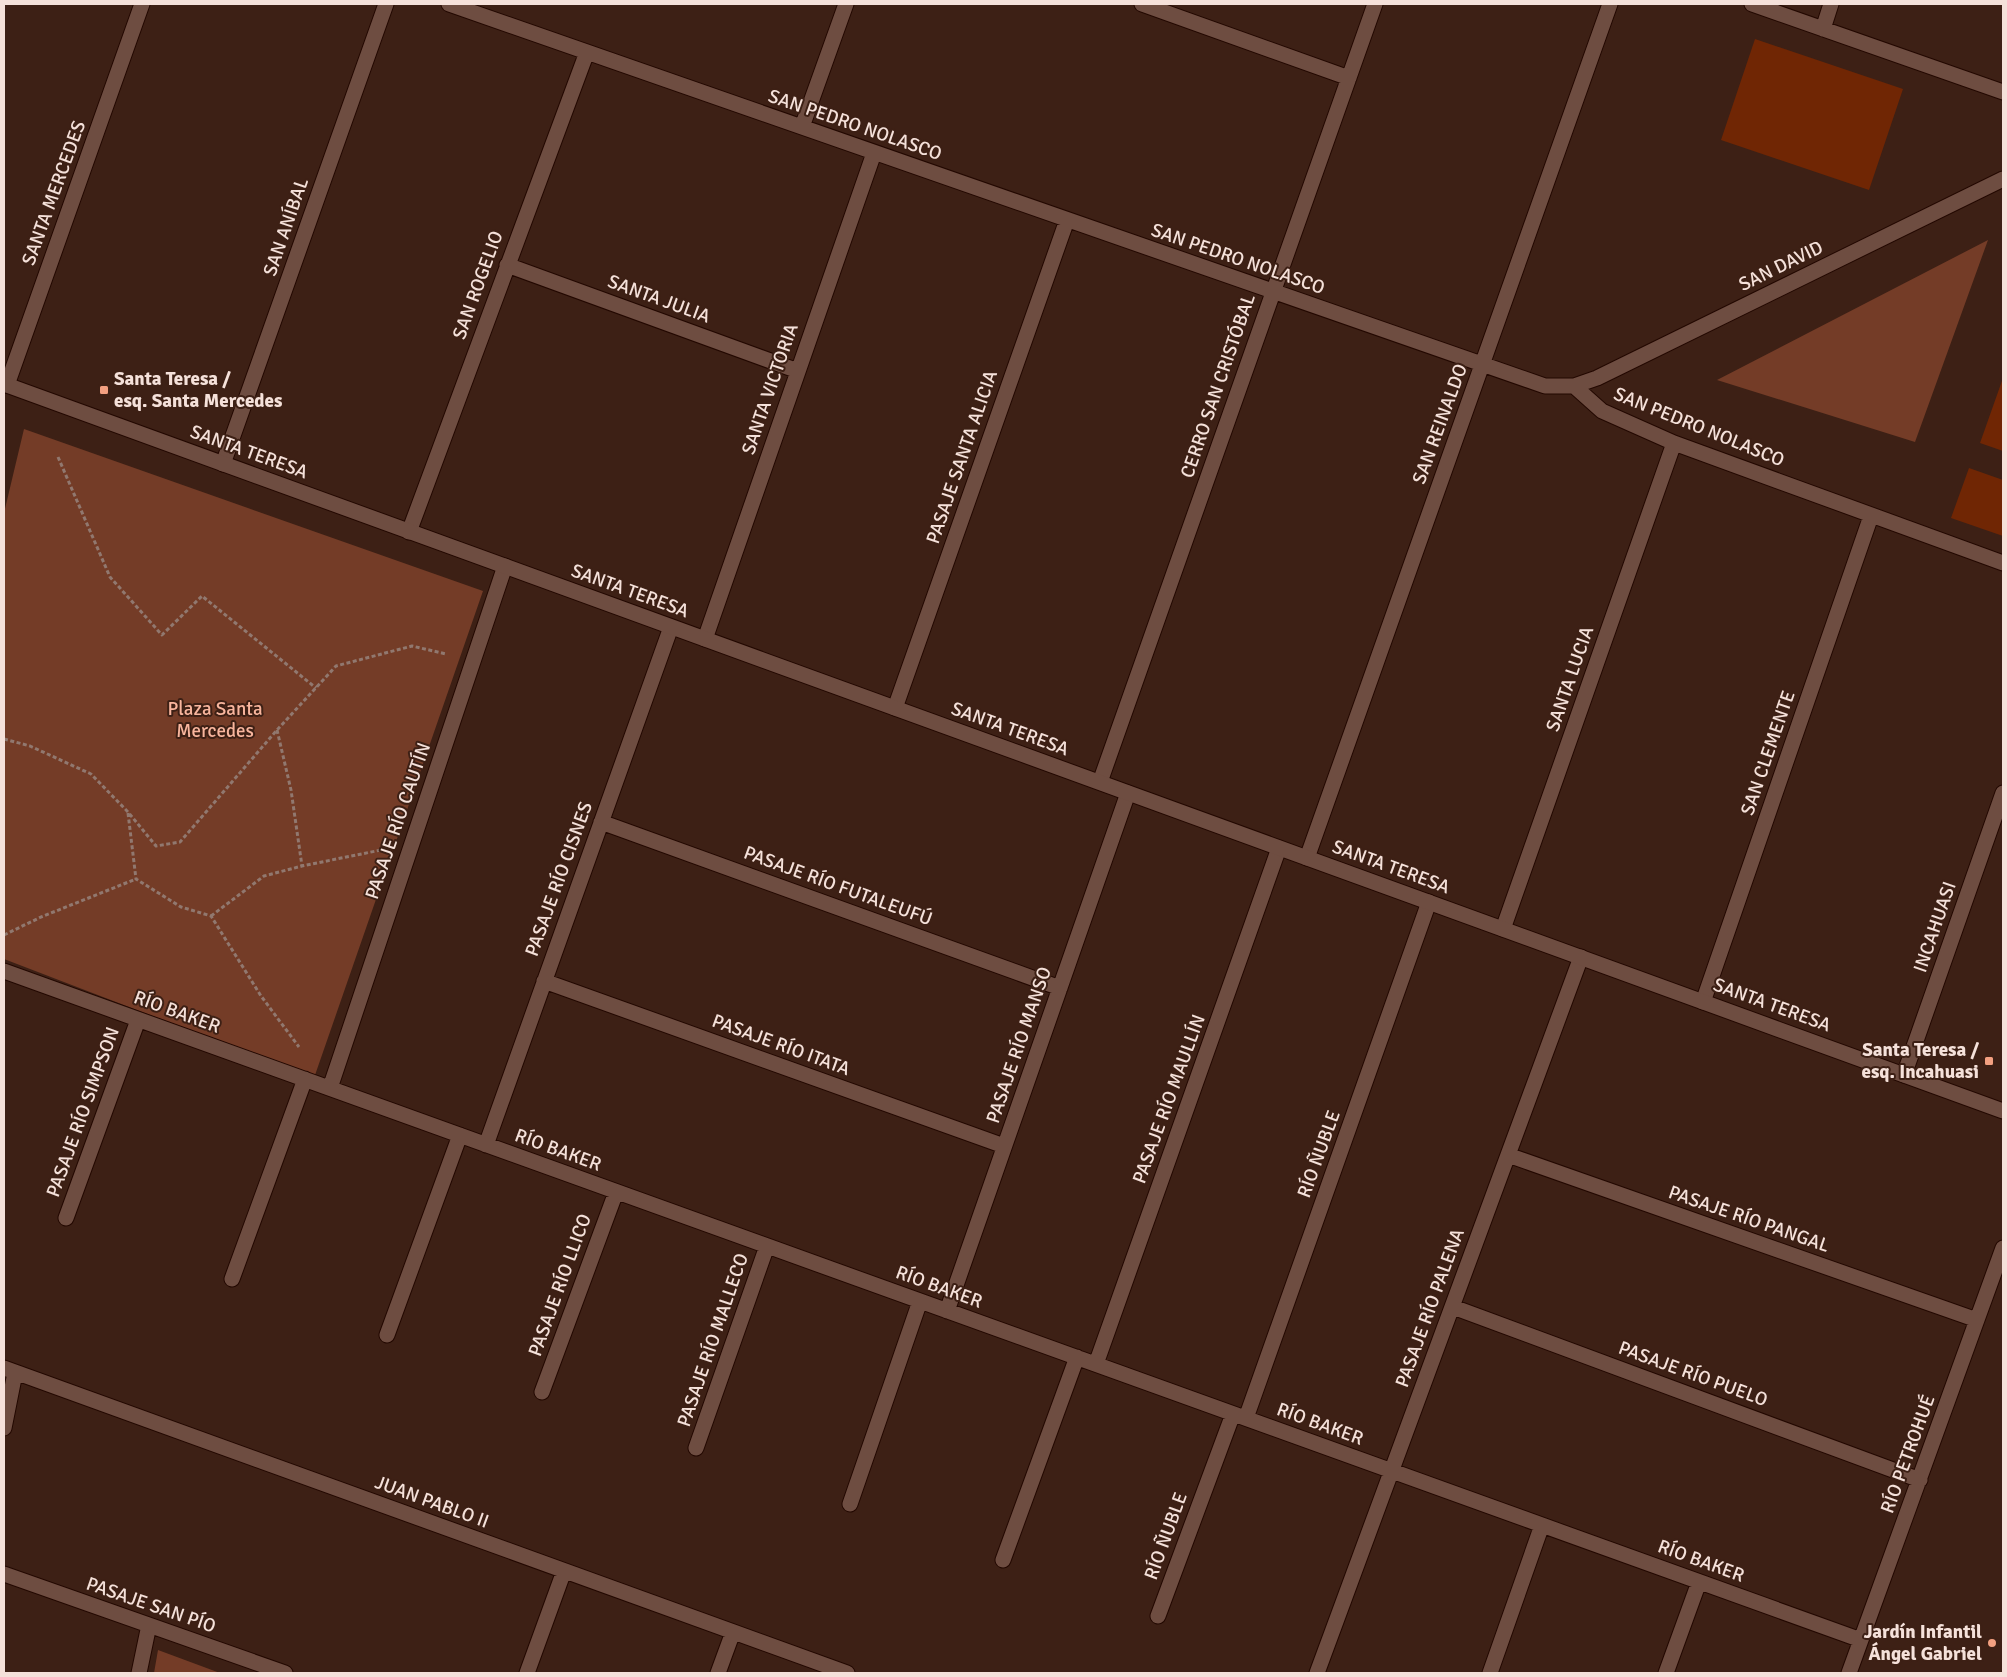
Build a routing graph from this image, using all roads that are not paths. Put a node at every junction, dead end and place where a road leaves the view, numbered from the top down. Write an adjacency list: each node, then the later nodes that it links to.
1 (142, 4): 23 (street, SANTA MERCEDES)
2 (386, 4): 25 (street, SAN ANÍBAL)
3 (449, 4): 11 (street, SAN PEDRO NOLASCO)
4 (846, 4): 14 (street)
5 (1142, 4): 12 (street)
6 (1375, 4): 12 (street, CERRO SAN CRISTÓBAL)
7 (1610, 4): 20 (street, SAN REINALDO)
8 (1752, 4): 10 (street)
9 (1832, 4): 10 (street)
10 (1823, 29): 13 (street)
11 (587, 52): 14 (street, SAN PEDRO NOLASCO); 18 (street, SAN ROGELIO)
12 (1349, 78): 19 (street, CERRO SAN CRISTÓBAL)
13 (2003, 92)
14 (802, 127): 15 (street, SAN PEDRO NOLASCO)
15 (874, 153): 17 (street, SAN PEDRO NOLASCO); 21 (street, SANTA VICTORIA)
16 (2003, 179): 22 (street, SAN DAVID)
17 (1067, 220): 19 (street, SAN PEDRO NOLASCO); 32 (street, PASAJE SANTA ALICIA)
18 (507, 265): 21 (street, SANTA JULIA); 27 (street, SAN ROGELIO)
19 (1273, 292): 20 (street, SAN PEDRO NOLASCO); 33 (street, CERRO SAN CRISTÓBAL)
20 (1482, 365): 22 (street, SAN PEDRO NOLASCO); 38 (street, SAN REINALDO)
21 (798, 371): 31 (street, SANTA VICTORIA)
22 (1574, 386): 24 (street, SAN PEDRO NOLASCO)
23 (5, 389): 25 (street, SANTA TERESA)
24 (1674, 443): 26 (street, SAN PEDRO NOLASCO); 40 (street, SANTA LUCIA)
25 (223, 464): 27 (street, SANTA TERESA)
26 (1871, 516): 28 (street, SAN PEDRO NOLASCO); 45 (street, SAN CLEMENTE)
27 (409, 532): 29 (street, SANTA TERESA)
28 (2003, 564)
29 (505, 566): 30 (street, SANTA TERESA); 49 (street, PASAJE RÍO CAUTÍN)
30 (671, 627): 31 (street, SANTA TERESA); 36 (street, PASAJE RÍO CISNES)
31 (705, 639): 32 (street, SANTA TERESA)
32 (895, 708): 33 (street, SANTA TERESA)
33 (1100, 782): 34 (street, SANTA TERESA)
34 (1128, 793): 37 (street, SANTA TERESA); 44 (street, PASAJE RÍO MANSO)
35 (2003, 793): 47 (street, INCAHUASI)
36 (601, 822): 43 (street, PASAJE RÍO CISNES); 44 (street, PASAJE RÍO FUTALEUFÚ)
37 (1279, 848): 38 (street, SANTA TERESA); 66 (street, PASAJE RÍO MAULLÍN)
38 (1307, 858): 39 (street, SANTA TERESA)
39 (1430, 902): 40 (street, SANTA TERESA); 69 (street, RÍO ÑUBLE)
40 (1503, 929): 41 (street, SANTA TERESA)
41 (1581, 957): 45 (street, SANTA TERESA); 54 (street, PASAJE RÍO PALENA)
42 (4, 971): 46 (street, RÍO BAKER)
43 (544, 981): 52 (street, PASAJE RÍO CISNES); 53 (street, PASAJE RÍO ITATA)
44 (1060, 988): 53 (street, PASAJE RÍO MANSO)
45 (1703, 1002): 47 (street, SANTA TERESA)
46 (138, 1020): 48 (street, RÍO BAKER); 56 (street, PASAJE RÍO SIMPSON)
47 (1904, 1075): 50 (street, SANTA TERESA)
48 (305, 1079): 49 (street, RÍO BAKER); 59 (street)
49 (330, 1088): 51 (street, RÍO BAKER)
50 (2003, 1111)
51 (460, 1135): 52 (street, RÍO BAKER); 64 (street)
52 (486, 1145): 55 (street, RÍO BAKER)
53 (1004, 1146): 62 (street, PASAJE RÍO MANSO)
54 (1508, 1155): 61 (street, PASAJE RÍO PALENA); 63 (street, PASAJE RÍO PANGAL)
55 (616, 1192): 57 (street, RÍO BAKER); 68 (street, PASAJE RÍO LLICO)
56 (66, 1218)
57 (767, 1246): 60 (street, RÍO BAKER); 71 (street, PASAJE RÍO MALLECO)
58 (2003, 1248): 63 (street, RÍO PETROHUÉ)
59 (232, 1279)
60 (920, 1301): 62 (street, RÍO BAKER); 74 (street)
61 (1453, 1307): 72 (street, PASAJE RÍO PALENA); 73 (street, PASAJE RÍO PUELO)
62 (947, 1310): 65 (street, RÍO BAKER)
63 (1977, 1320): 73 (street, RÍO PETROHUÉ)
64 (387, 1335)
65 (1077, 1357): 66 (street, RÍO BAKER); 76 (street)
66 (1096, 1364): 69 (street, RÍO BAKER)
67 (10, 1370): 70 (street); 77 (street, JUAN PABLO II)
68 (542, 1392)
69 (1240, 1416): 72 (street, RÍO BAKER); 80 (street, RÍO ÑUBLE)
70 (4, 1428)
71 (696, 1448)
72 (1392, 1471): 75 (street, RÍO BAKER); 89 (street, PASAJE RÍO PALENA)
73 (1920, 1480): 83 (street, RÍO PETROHUÉ)
74 (850, 1504)
75 (1542, 1525): 79 (street, RÍO BAKER); 90 (street)
76 (1003, 1560)
77 (564, 1571): 82 (street, JUAN PABLO II); 86 (street)
78 (4, 1574): 81 (street, PASAJE SAN PÍO)
79 (1699, 1582): 83 (street, RÍO BAKER); 91 (street)
80 (1158, 1616)
81 (149, 1625): 84 (street); 85 (street, PASAJE SAN PÍO)
82 (733, 1632): 87 (street); 88 (street, JUAN PABLO II)
83 (1861, 1640): 92 (street, RÍO PETROHUÉ)
84 (139, 1673)
85 (285, 1673)
86 (527, 1673)
87 (718, 1673)
88 (846, 1673)
89 (1317, 1673)
90 (1490, 1673)
91 (1666, 1673)
92 (1849, 1673)

